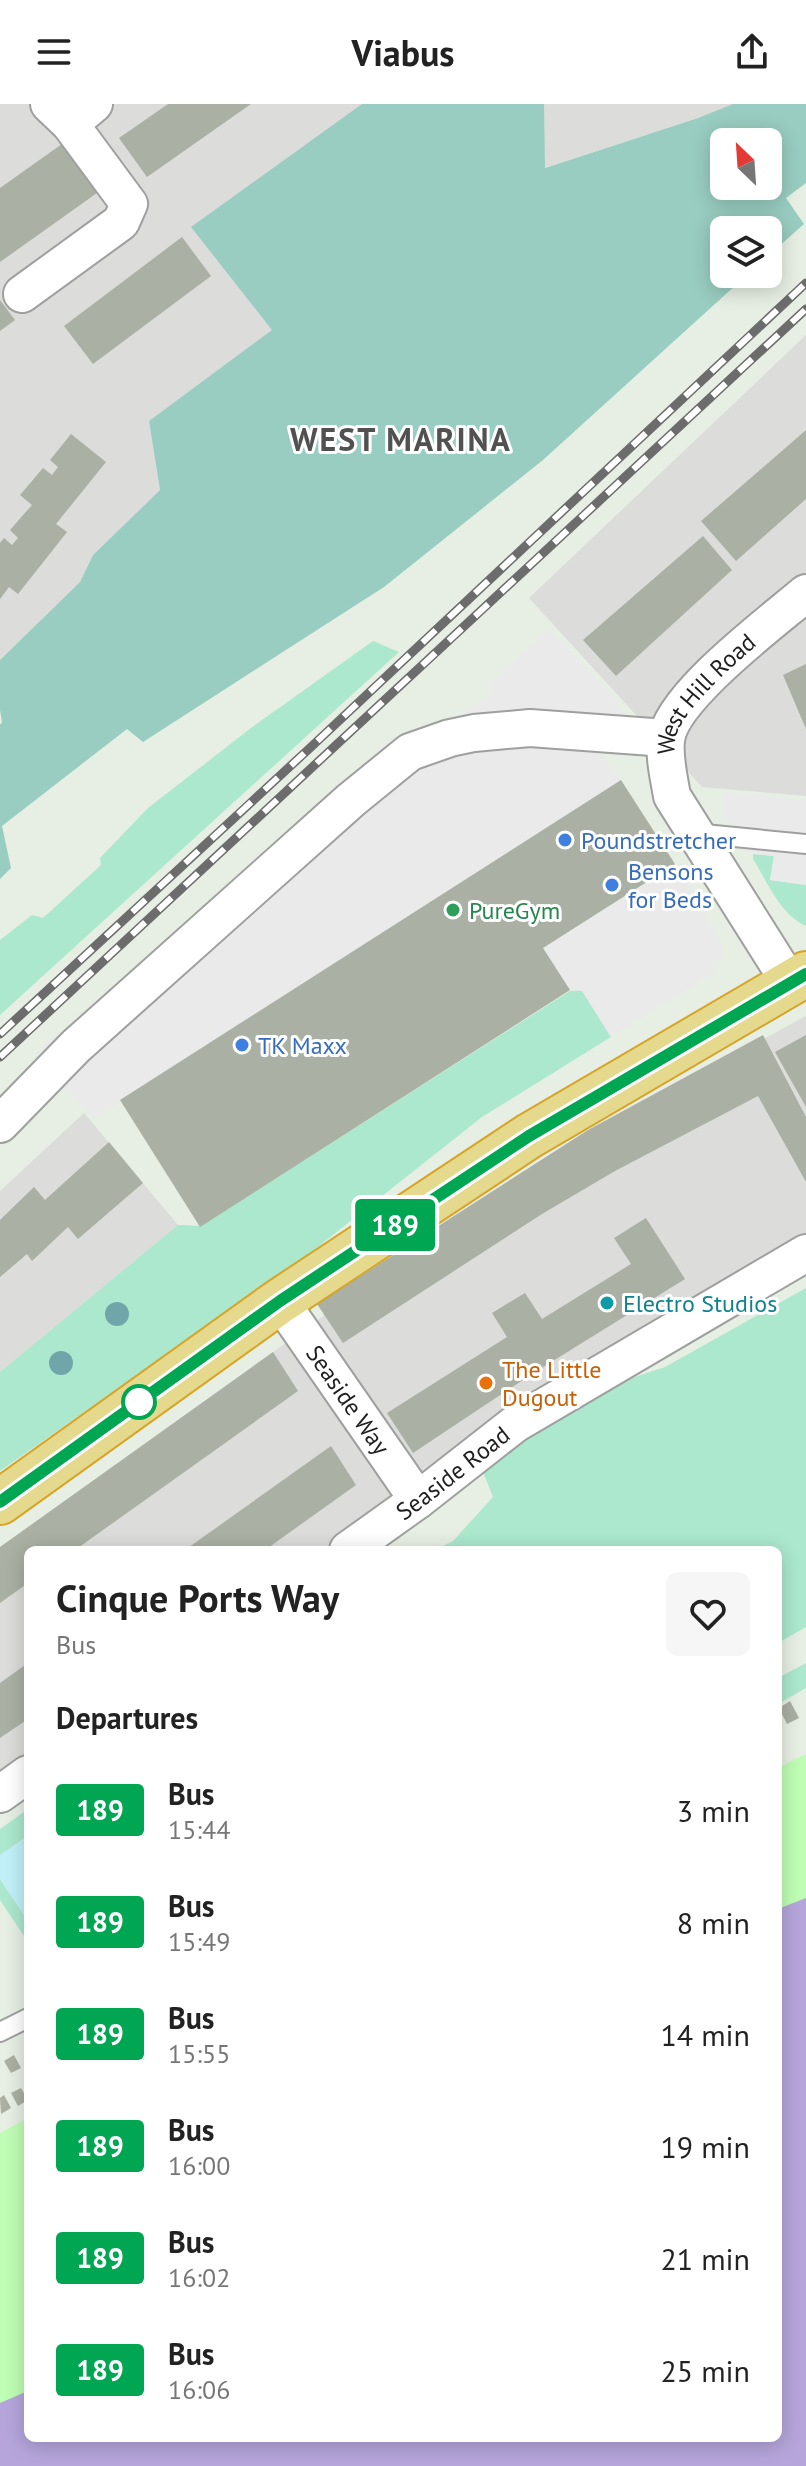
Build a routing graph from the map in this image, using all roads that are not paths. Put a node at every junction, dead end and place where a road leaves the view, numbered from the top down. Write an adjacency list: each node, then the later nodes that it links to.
1 (71, 111): 2 (street)
2 (22, 294)
3 (806, 593): 4 (street, West Hill Road)
4 (666, 738): 5 (street, West Hill Road); 8 (street)
5 (694, 833): 6 (lane); 7 (street, West Hill Road)
6 (806, 844)
7 (798, 979): 10 (highway)
8 (0, 1124)
9 (806, 1253): 11 (street, Seaside Road)
10 (280, 1301): 11 (street, Seaside Way); 12 (highway)
11 (418, 1500): 13 (street, Seaside Road)
12 (0, 1502)
13 (354, 1546)
14 (24, 1777): 15 (street)
15 (0, 1794)
16 (24, 2020): 17 (lane)
17 (0, 2032)

